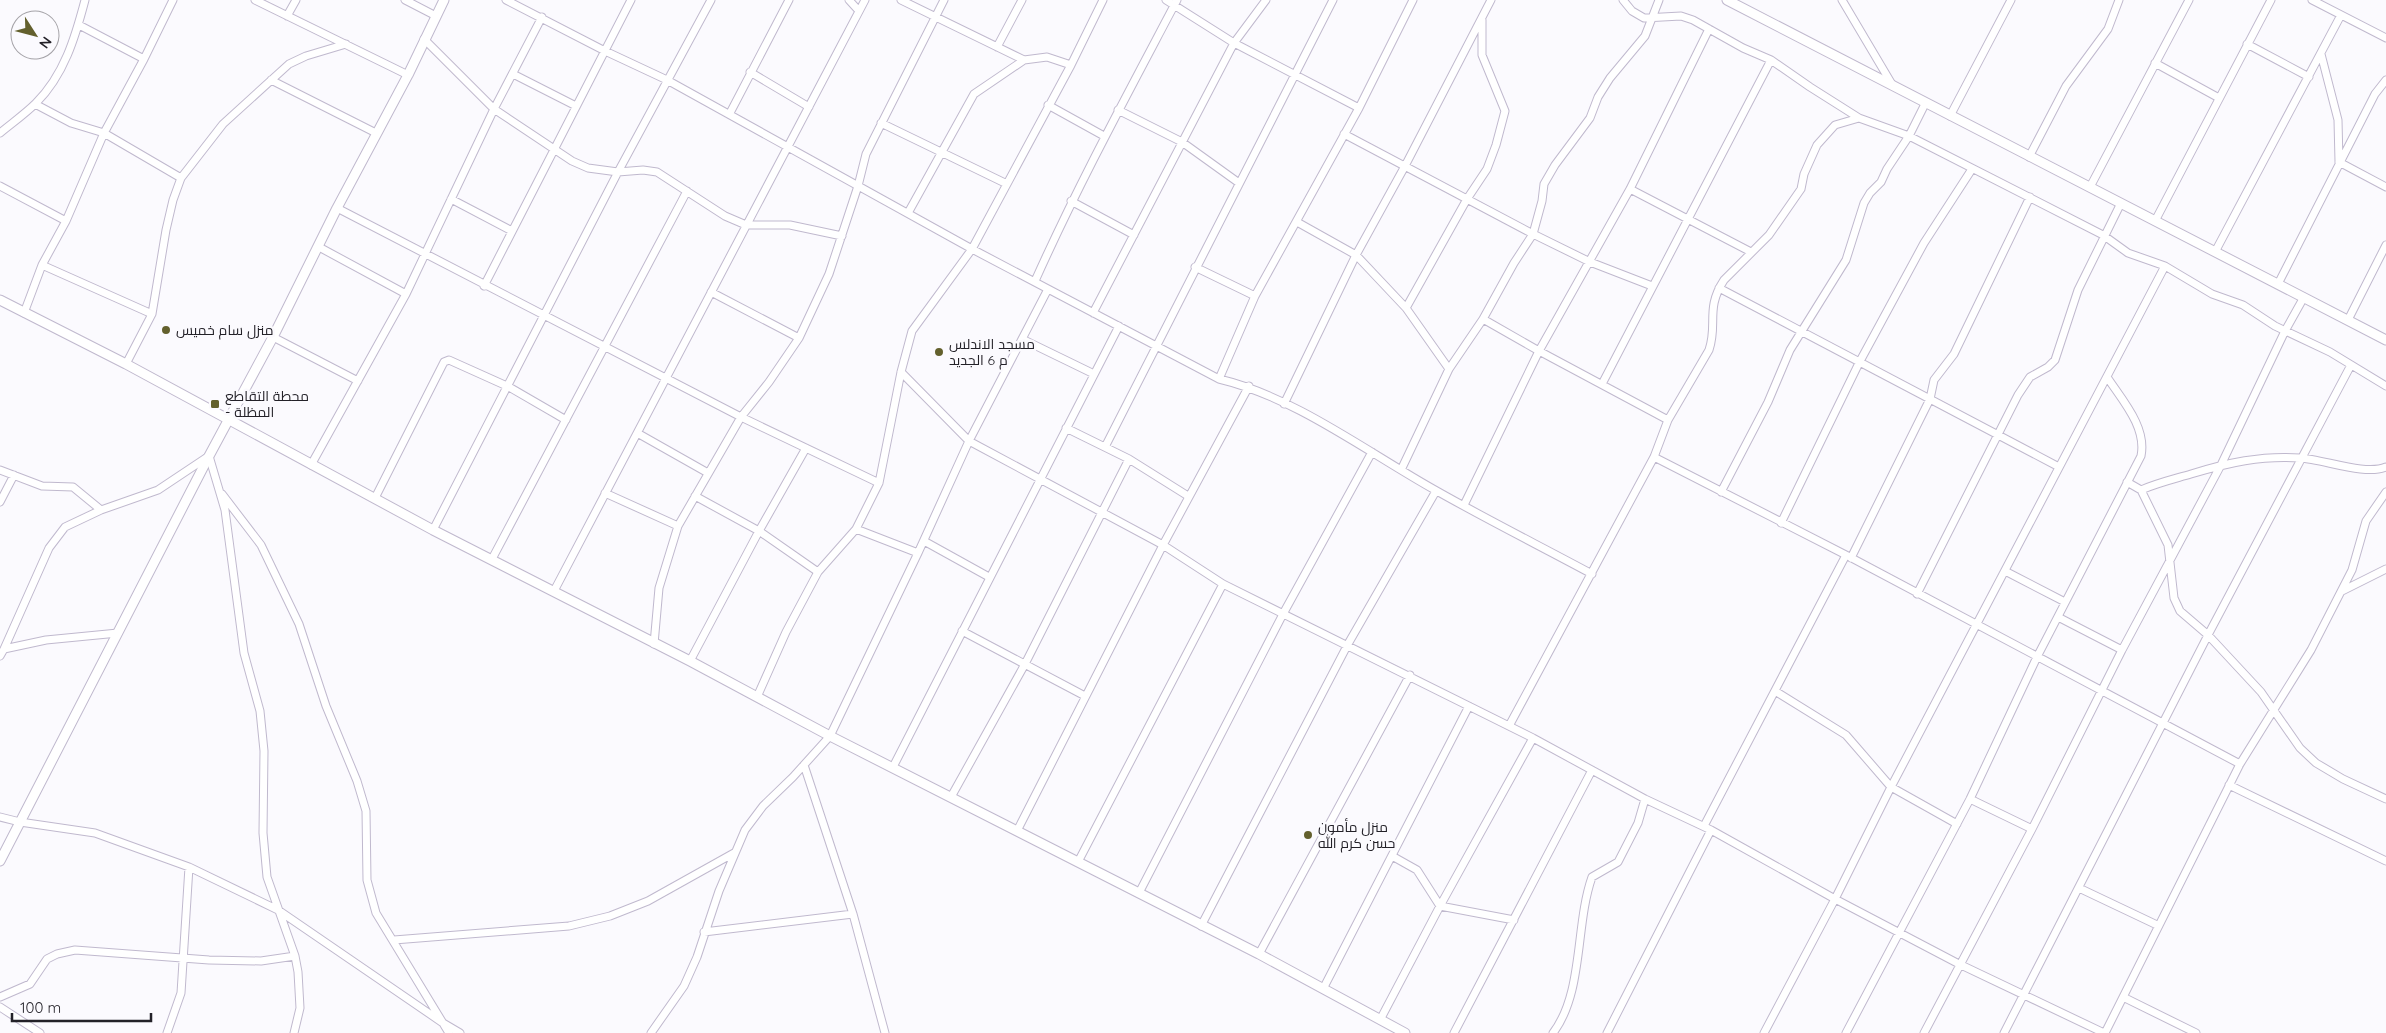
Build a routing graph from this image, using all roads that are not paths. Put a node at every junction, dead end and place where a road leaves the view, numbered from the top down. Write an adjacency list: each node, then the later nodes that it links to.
1 (85, 0): 40 (street)
2 (172, 0): 50 (street)
3 (255, 0): 34 (street)
4 (296, 0): 34 (street)
5 (405, 0): 35 (street)
6 (443, 0): 35 (street)
7 (506, 0): 36 (street)
8 (631, 0): 48 (street)
9 (711, 0): 61 (street)
10 (788, 0): 55 (street)
11 (848, 0): 32 (street)
12 (865, 0): 32 (street)
13 (901, 0): 37 (street)
14 (944, 0): 37 (street)
15 (1022, 0): 47 (street)
16 (1103, 0): 54 (street)
17 (1166, 0): 31 (street)
18 (1266, 0): 44 (street)
19 (1333, 0): 58 (street)
20 (1413, 0): 70 (street)
21 (1491, 0): 38 (street)
22 (1623, 0): 39 (street)
23 (1659, 0): 39 (street)
24 (1727, 0): 63 (street)
25 (1842, 0): 63 (street)
26 (2011, 0): 74 (street)
27 (2119, 0): 87 (street)
28 (2189, 0): 53 (street)
29 (2272, 0): 46 (street)
30 (2312, 0): 33 (street)
31 (1176, 2): 44 (street); 72 (street)
32 (859, 11): 69 (street)
33 (2342, 15): 42 (street); 49 (street)
34 (287, 16): 45 (street)
35 (436, 16): 43 (street)
36 (542, 17): 48 (street); 56 (street)
37 (936, 17): 47 (street); 76 (street)
38 (1482, 17): 89 (street); 103 (street)
39 (1651, 19): 41 (street); 114 (street)
40 (78, 25): 50 (street); 65 (street)
41 (1709, 29): 52 (street); 99 (street)
42 (2386, 38)
43 (424, 39): 57 (street); 71 (street)
44 (1234, 43): 58 (street); 83 (street)
45 (346, 44): 57 (street); 60 (street)
46 (2247, 44): 59 (street); 64 (street)
47 (998, 47): 51 (street)
48 (605, 51): 61 (street); 68 (street)
49 (2321, 54): 59 (street); 88 (street)
50 (144, 59): 78 (street)
51 (1024, 60): 54 (street); 86 (street)
52 (1772, 60): 75 (street); 108 (street)
53 (2155, 64): 64 (street); 97 (street)
54 (1071, 65): 67 (street)
55 (750, 72): 69 (street); 73 (street)
56 (512, 74): 68 (street); 71 (street)
57 (408, 75): 79 (street)
58 (1295, 76): 70 (street); 93 (street)
59 (2309, 77): 122 (street)
60 (271, 80): 79 (street); 92 (street)
61 (668, 80): 73 (street); 91 (street)
62 (2386, 80): 88 (street)
63 (1895, 88): 66 (street)
64 (2219, 98): 110 (street)
65 (35, 104): 77 (street); 78 (street)
66 (1925, 104): 74 (street); 82 (street)
67 (1048, 105): 81 (street); 94 (street)
68 (576, 106): 85 (street)
69 (809, 107): 84 (street)
70 (1359, 108): 80 (street)
71 (494, 110): 85 (street); 102 (street)
72 (1118, 110): 81 (street); 83 (street)
73 (730, 113): 84 (street)
74 (1950, 116): 87 (street)
75 (1859, 118): 82 (street); 121 (street)
76 (881, 123): 86 (street); 96 (street)
77 (0, 133)
78 (104, 133): 92 (street); 109 (street)
79 (376, 133): 106 (street)
80 (1344, 134): 89 (street); 111 (street)
81 (1104, 136): 104 (street)
82 (1909, 136): 90 (street); 148 (street)
83 (1182, 142): 93 (street); 115 (street)
84 (787, 146): 96 (street); 112 (street)
85 (554, 149): 91 (street); 113 (street)
86 (943, 153): 94 (street); 107 (street)
87 (2028, 157): 97 (street)
88 (2339, 162): 98 (street); 130 (street)
89 (1406, 166): 103 (street); 124 (street)
90 (1972, 169): 101 (street); 157 (street)
91 (618, 172): 100 (street); 144 (street)
92 (182, 178): 143 (street)
93 (1239, 183): 128 (street)
94 (1006, 184): 120 (street)
95 (0, 186): 109 (street)
96 (858, 186): 107 (street); 117 (street)
97 (2090, 187): 105 (street)
98 (2386, 187)
99 (1630, 189): 108 (street); 125 (street)
100 (687, 191): 112 (street); 155 (street)
101 (2030, 197): 116 (street); 171 (street)
102 (451, 199): 113 (street); 123 (street)
103 (1467, 199): 114 (street); 140 (street)
104 (1071, 201): 115 (street); 129 (street)
105 (2121, 203): 110 (street); 116 (street)
106 (337, 208): 119 (street); 123 (street)
107 (908, 213): 120 (street)
108 (1687, 218): 121 (street); 132 (street)
109 (66, 220): 126 (street)
110 (2155, 221): 122 (street)
111 (1297, 222): 124 (street); 137 (street)
112 (746, 225): 117 (street); 135 (street)
113 (512, 231): 131 (street)
114 (1533, 234): 125 (street); 145 (street)
115 (1134, 235): 142 (street)
116 (2103, 235): 127 (street); 179 (street)
117 (842, 236): 151 (street)
118 (2386, 245): 146 (street)
119 (319, 247): 136 (street); 150 (street)
120 (972, 249): 129 (street); 161 (street)
121 (1752, 252): 133 (street)
122 (2215, 252): 130 (street)
123 (425, 253): 131 (street); 136 (street)
124 (1356, 255): 140 (street); 172 (street)
125 (1590, 262): 132 (street); 156 (street)
126 (42, 265): 141 (street); 143 (street)
127 (2165, 266): 149 (street); 164 (street)
128 (1195, 267): 137 (street); 154 (street)
129 (1035, 281): 134 (street)
130 (2278, 284): 138 (street)
131 (484, 286): 144 (street)
132 (1652, 286): 167 (street)
133 (1719, 288): 148 (street); 176 (street)
134 (1048, 289): 142 (street); 152 (street)
135 (711, 292): 151 (street); 163 (street)
136 (406, 294): 166 (street)
137 (1255, 296): 165 (street)
138 (2304, 297): 146 (street); 149 (street)
139 (0, 300): 141 (street)
140 (1406, 308): 160 (street)
141 (24, 313): 158 (street)
142 (1093, 313): 147 (street)
143 (152, 314): 158 (street)
144 (545, 317): 155 (street); 168 (street)
145 (1483, 319): 156 (street); 160 (street)
146 (2348, 320): 153 (street)
147 (1119, 326): 154 (street); 162 (street)
148 (1800, 331): 157 (street); 202 (street)
149 (2285, 331): 159 (street); 189 (street)
150 (273, 337): 166 (street); 174 (street)
151 (799, 338): 173 (street)
152 (1022, 339): 162 (street); 180 (street)
153 (2386, 340)
154 (1155, 345): 165 (street); 181 (street)
155 (605, 347): 163 (street); 175 (street)
156 (1539, 351): 167 (street); 209 (street)
157 (1859, 363): 171 (street); 212 (street)
158 (126, 364): 174 (street)
159 (2351, 365): 170 (street); 186 (street)
160 (1449, 369): 193 (street)
161 (901, 372): 180 (street); 197 (street)
162 (1094, 374): 177 (street)
163 (666, 377): 173 (street); 178 (street)
164 (2107, 377): 190 (street); 198 (street)
165 (1219, 379): 169 (street)
166 (358, 381): 188 (street)
167 (1602, 384): 176 (street)
168 (509, 386): 175 (street); 207 (street); 215 (street)
169 (1248, 386): 172 (street); 206 (street)
170 (2386, 386)
171 (1930, 399): 179 (street); 220 (street)
172 (1284, 404): 183 (street)
173 (741, 417): 182 (street); 194 (street)
174 (228, 420): 184 (street); 188 (street)
175 (566, 420): 221 (street)
176 (1668, 420): 185 (street)
177 (1066, 428): 181 (street); 196 (street)
178 (639, 434): 194 (street); 204 (street)
179 (1997, 434): 190 (street); 231 (street)
180 (969, 441): 196 (street); 217 (street)
181 (1104, 447): 187 (street)
182 (806, 448): 197 (street); 216 (street)
183 (1372, 452): 193 (street); 233 (street)
184 (209, 456): 200 (street); 210 (street); 237 (street)
185 (1654, 457): 202 (street); 226 (street)
186 (2300, 458): 189 (street); 191 (street); 238 (street)
187 (1129, 459): 206 (street); 211 (street)
188 (311, 465): 207 (street)
189 (2221, 465): 199 (street); 222 (street)
190 (2059, 467): 224 (street)
191 (2386, 467)
192 (0, 470): 195 (street)
193 (1401, 470): 201 (street)
194 (708, 473): 205 (street)
195 (14, 475): 208 (street); 210 (street)
196 (1039, 478): 211 (street); 227 (street)
197 (879, 482): 214 (street)
198 (2127, 482): 199 (street); 232 (street)
199 (2141, 490): 222 (street)
200 (220, 491): 284 (street); 291 (street)
201 (1436, 491): 209 (street); 240 (street)
202 (1721, 492): 212 (street)
203 (2386, 492): 229 (street)
204 (605, 493): 213 (street); 230 (street)
205 (694, 496): 213 (street); 216 (street)
206 (1188, 496): 218 (street)
207 (375, 498): 215 (street)
208 (0, 502)
209 (1464, 505): 226 (street)
210 (101, 510): 241 (street)
211 (1101, 512): 218 (street); 246 (street)
212 (1781, 523): 220 (street)
213 (678, 526): 239 (street)
214 (856, 529): 219 (street); 225 (street)
215 (433, 530): 221 (street)
216 (759, 531): 225 (street); 245 (street)
217 (924, 541): 219 (street); 227 (street)
218 (1163, 545): 228 (street); 250 (street)
219 (918, 553): 256 (street)
220 (1848, 556): 231 (street); 248 (street)
221 (492, 559): 230 (street)
222 (2171, 559): 238 (street); 242 (street)
223 (2386, 569): 229 (street)
224 (2005, 571): 232 (street); 235 (street)
225 (818, 572): 251 (street)
226 (1592, 574): 255 (street)
227 (989, 577): 236 (street)
228 (1222, 584): 233 (street); 277 (street)
229 (2341, 591): 253 (street)
230 (554, 592): 239 (street)
231 (1917, 594): 235 (street)
232 (2065, 602): 234 (street)
233 (1283, 614): 240 (street); 281 (street)
234 (2058, 616): 242 (street); 244 (street)
235 (1976, 626): 244 (street); 263 (street)
236 (962, 631): 246 (street); 260 (street)
237 (118, 633): 241 (street); 269 (street)
238 (2208, 635): 253 (street); 254 (street)
239 (654, 644): 245 (street)
240 (1348, 644): 247 (street); 287 (street)
241 (4, 649): 243 (street)
242 (2122, 650): 249 (street)
243 (0, 656)
244 (2037, 657): 249 (street); 266 (street)
245 (690, 661): 251 (street)
246 (1026, 664): 250 (street); 264 (street)
247 (1410, 675): 252 (street); 292 (street)
248 (1775, 691): 263 (street); 271 (street)
249 (2102, 691): 254 (street); 272 (street)
250 (1085, 696): 273 (street)
251 (757, 697): 256 (street)
252 (1469, 706): 255 (street); 275 (street)
253 (2275, 710): 258 (street); 267 (street)
254 (2164, 724): 258 (street); 280 (street)
255 (1509, 726): 257 (street)
256 (830, 736): 259 (street); 260 (street)
257 (1533, 738): 261 (street); 283 (street)
258 (2240, 764): 262 (street)
259 (804, 765): 274 (street); 285 (street)
260 (893, 767): 264 (street)
261 (1592, 770): 265 (street); 286 (street)
262 (2229, 785): 278 (street); 288 (street)
263 (1891, 787): 270 (street); 282 (street)
264 (951, 797): 273 (street)
265 (1645, 799): 271 (street); 312 (street)
266 (1970, 799): 270 (street); 272 (street)
267 (2386, 799)
268 (0, 817): 269 (street)
269 (20, 822): 276 (street); 279 (street)
270 (1957, 824): 290 (street)
271 (1707, 828): 282 (street); 313 (street)
272 (2032, 829): 295 (street)
273 (1017, 832): 277 (street)
274 (735, 853): 289 (street); 291 (street)
275 (1392, 856): 283 (street); 296 (street)
276 (0, 861)
277 (1078, 862): 281 (street)
278 (2386, 862)
279 (189, 867): 284 (street); 294 (street)
280 (2079, 888): 288 (street); 297 (street)
281 (1139, 893): 287 (street)
282 (1835, 899): 290 (street); 314 (street)
283 (1440, 906): 286 (street); 301 (street)
284 (278, 910): 293 (street); 302 (street)
285 (853, 914): 289 (street); 309 (street)
286 (1514, 920): 311 (street)
287 (1201, 926): 292 (street)
288 (2157, 926): 299 (street)
289 (704, 932): 308 (street)
290 (1899, 932): 295 (street); 315 (street)
291 (394, 940): 302 (street)
292 (1259, 954): 296 (street)
293 (295, 956): 294 (street); 305 (street)
294 (182, 958): 298 (street); 304 (street)
295 (1959, 964): 297 (street); 316 (street)
296 (1323, 989): 301 (street)
297 (2023, 996): 317 (street); 318 (street)
298 (0, 997)
299 (2122, 997): 318 (street); 319 (street)
300 (0, 1007): 303 (street)
301 (1380, 1020): 310 (street)
302 (443, 1024): 306 (street); 307 (street)
303 (40, 1033)
304 (167, 1033)
305 (294, 1033)
306 (449, 1033)
307 (460, 1033)
308 (651, 1033)
309 (885, 1033)
310 (1405, 1033)
311 (1454, 1033)
312 (1553, 1033)
313 (1607, 1033)
314 (1764, 1033)
315 (1846, 1033)
316 (1924, 1033)
317 (2004, 1033)
318 (2104, 1033)
319 (2196, 1033)

